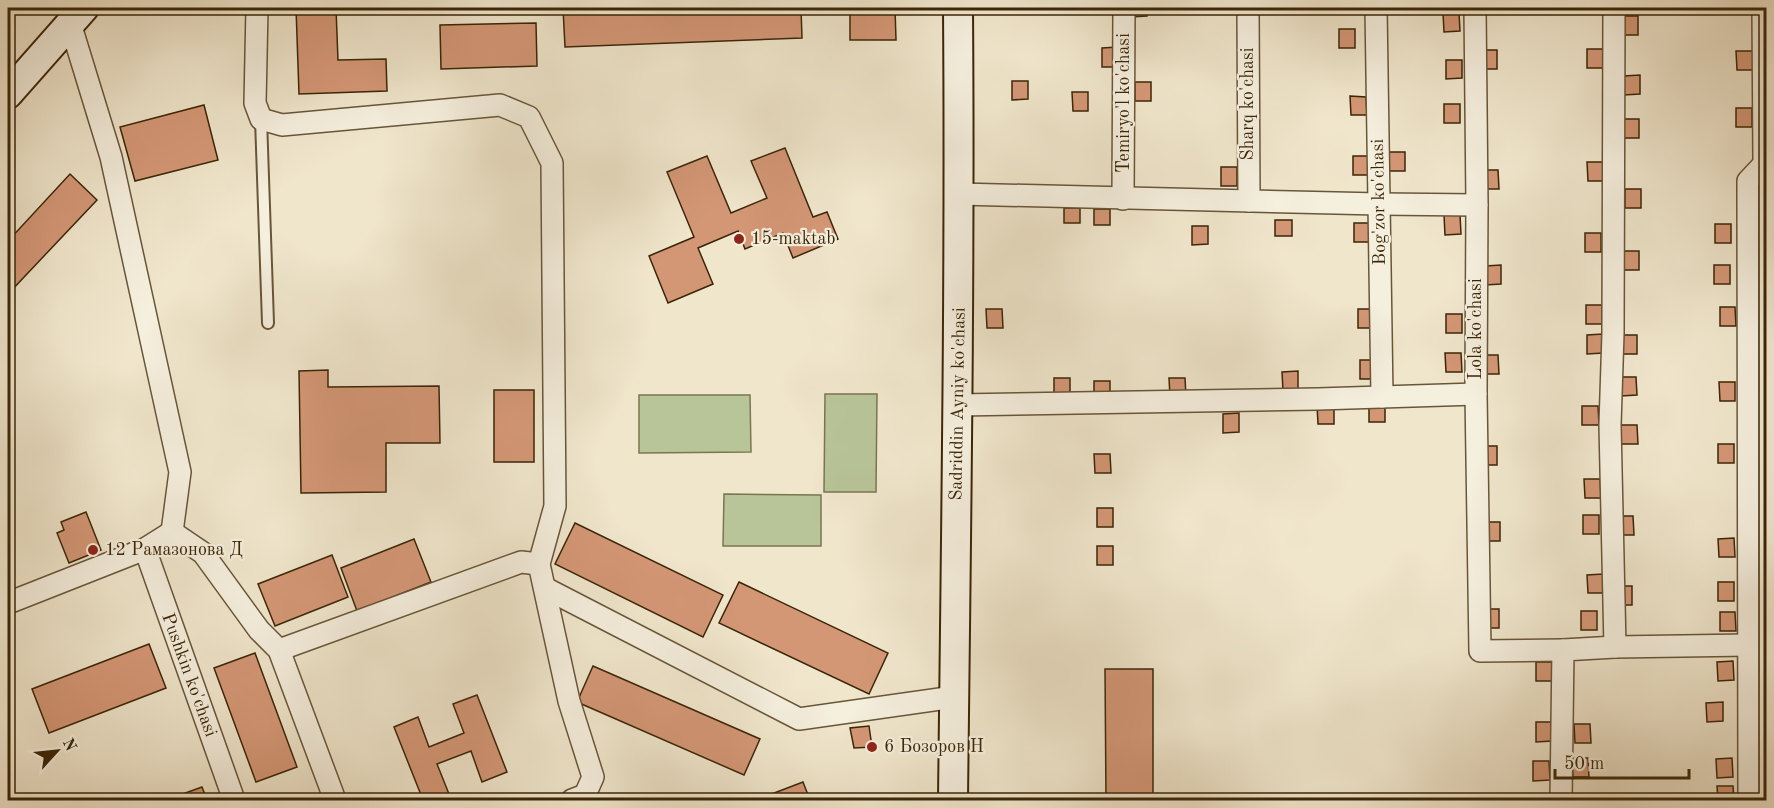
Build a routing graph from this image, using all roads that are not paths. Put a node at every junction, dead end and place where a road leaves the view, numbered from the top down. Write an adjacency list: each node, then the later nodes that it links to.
1 (257, 8): 11 (street)
2 (958, 8): 12 (street, Sadriddin Ayniy ko'chasi)
3 (1125, 8): 13 (street, Temiryo'l ko'chasi)
4 (1248, 8): 14 (street, Sharq ko'chasi)
5 (1376, 8): 15 (street, Bog'zor ko'chasi)
6 (1475, 8): 16 (street, Lola ko'chasi)
7 (1614, 8): 27 (street)
8 (1763, 8): 26 (street)
9 (77, 15): 10 (street); 21 (street)
10 (8, 94)
11 (261, 119): 17 (lane); 23 (street)
12 (959, 194): 13 (street); 20 (street, Sadriddin Ayniy ko'chasi)
13 (1123, 199): 14 (street)
14 (1249, 201): 15 (street)
15 (1379, 204): 16 (street); 19 (street, Bog'zor ko'chasi)
16 (1477, 205): 18 (street, Lola ko'chasi)
17 (268, 322)
18 (1476, 394): 19 (street); 29 (street, Lola ko'chasi)
19 (1383, 397): 20 (street)
20 (958, 405): 30 (street, Sadriddin Ayniy ko'chasi)
21 (172, 532): 22 (street); 28 (street)
22 (145, 549): 25 (street); 31 (street, Pushkin ko'chasi)
23 (539, 564): 24 (street); 28 (street)
24 (544, 588): 30 (street); 33 (street)
25 (8, 603)
26 (1755, 636): 27 (street); 36 (street)
27 (1615, 647): 29 (street)
28 (279, 650): 32 (street)
29 (1563, 650): 35 (street)
30 (954, 697): 34 (street, Sadriddin Ayniy ko'chasi)
31 (234, 801)
32 (335, 801)
33 (572, 801)
34 (953, 801)
35 (1561, 801)
36 (1749, 801)

